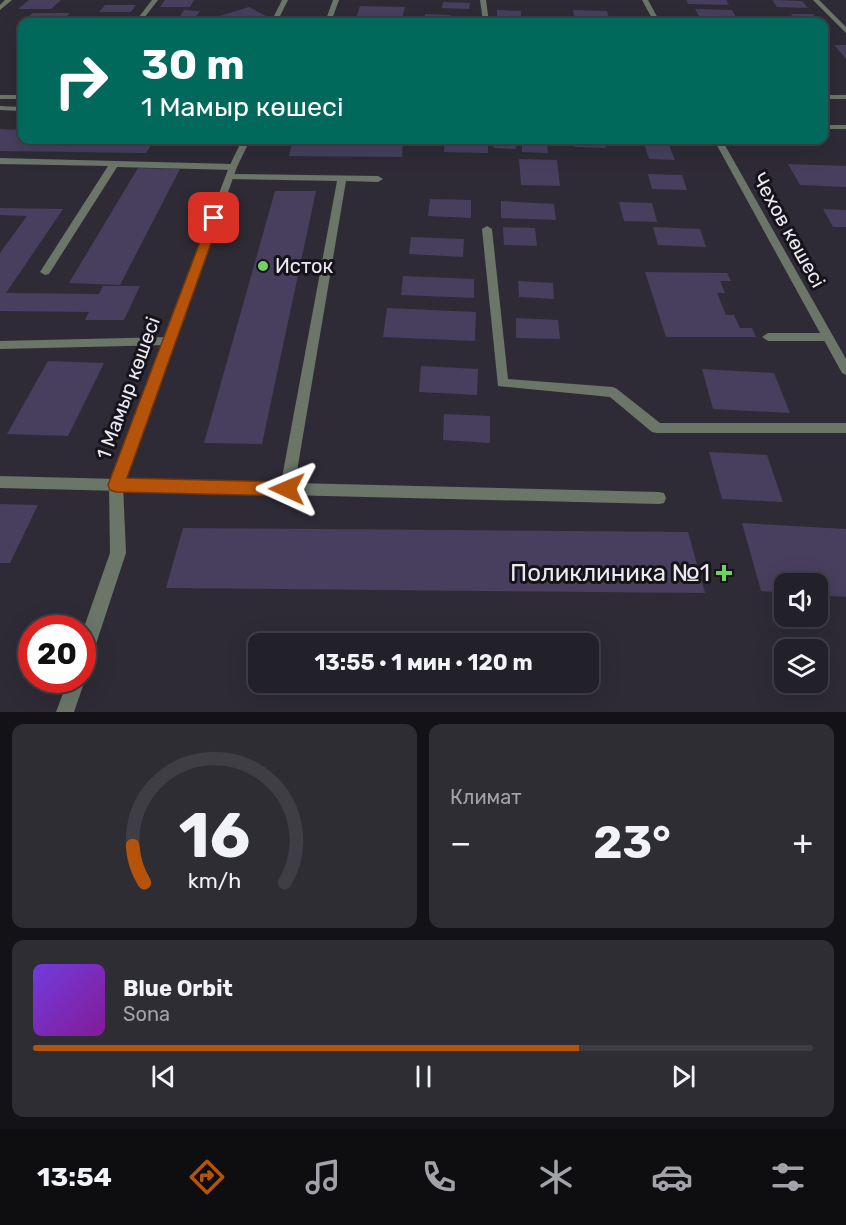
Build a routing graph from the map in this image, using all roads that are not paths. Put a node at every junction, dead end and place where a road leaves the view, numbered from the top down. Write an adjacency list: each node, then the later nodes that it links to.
1 (9, 0): 8 (street)
2 (155, 0): 9 (street)
3 (285, 0): 10 (street)
4 (336, 0): 11 (street)
5 (483, 0): 12 (street)
6 (645, 0): 13 (street)
7 (816, 0): 14 (street)
8 (0, 8)
9 (141, 18)
10 (276, 18)
11 (329, 18)
12 (485, 18)
13 (655, 18)
14 (846, 31)
15 (0, 97): 16 (street)
16 (18, 97)
17 (828, 97): 18 (street)
18 (846, 97)
19 (0, 108): 20 (street)
20 (18, 109)
21 (828, 127): 22 (street)
22 (846, 127)
23 (244, 144): 27 (street, 1 Мамыр көшесі)
24 (720, 144): 33 (street, Чехов көшесі)
25 (0, 161): 26 (street)
26 (114, 164): 27 (street); 31 (street)
27 (231, 172): 28 (street); 34 (street, 1 Мамыр көшесі)
28 (342, 178): 29 (street); 40 (street)
29 (378, 179)
30 (487, 229): 37 (street)
31 (45, 272)
32 (768, 337): 33 (street)
33 (828, 337): 36 (street, Чехов көшесі)
34 (169, 341): 35 (street); 39 (street, 1 Мамыр көшесі)
35 (0, 345)
36 (846, 370)
37 (846, 429)
38 (0, 482): 39 (street)
39 (116, 485): 40 (street); 42 (street, 1 Мамыр көшесі)
40 (287, 489): 41 (street)
41 (659, 498)
42 (96, 618)
43 (72, 693): 44 (street)
44 (65, 712)

